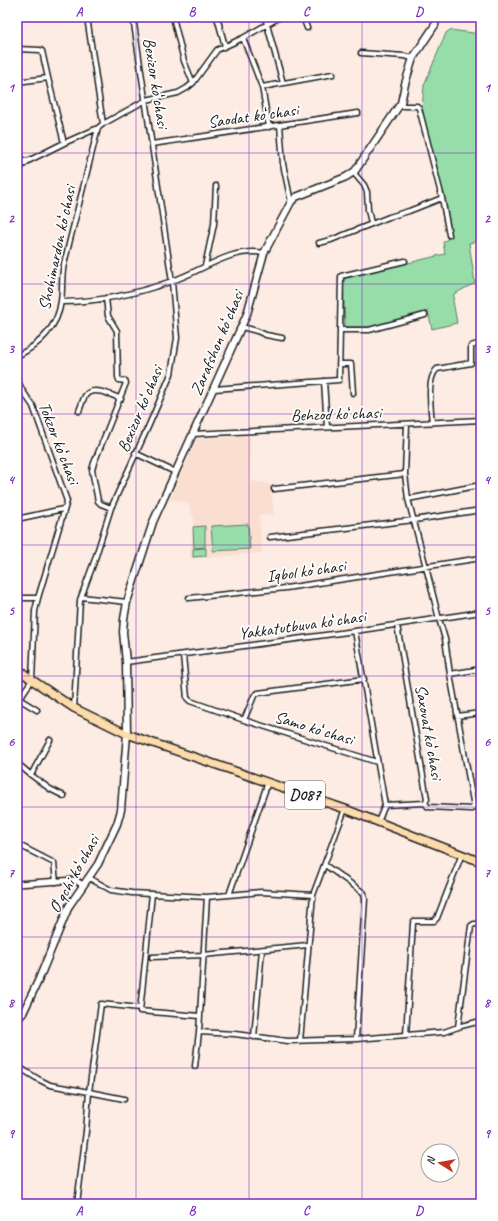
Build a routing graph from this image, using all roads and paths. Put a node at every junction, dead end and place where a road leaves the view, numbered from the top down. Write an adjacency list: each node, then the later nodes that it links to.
1 (87, 17): 25 (street)
2 (133, 17): 22 (street, Bexizor koʻchasi)
3 (173, 17): 19 (street)
4 (217, 17): 12 (street)
5 (265, 17): 9 (street)
6 (280, 17): 9 (street)
7 (303, 17): 10 (street)
8 (437, 17): 15 (main road)
9 (267, 24): 11 (street); 20 (street)
10 (307, 28)
11 (243, 38): 12 (street); 21 (street)
12 (225, 46): 19 (street)
13 (17, 49): 17 (street)
14 (361, 53): 15 (street)
15 (413, 58): 23 (main road)
16 (333, 74): 20 (street)
17 (48, 78): 18 (street); 29 (street)
18 (17, 82)
19 (193, 83): 22 (street)
20 (283, 83): 21 (street)
21 (262, 87): 27 (street)
22 (146, 100): 25 (street); 30 (street, Bexizor koʻchasi)
23 (399, 106): 34 (main road); 36 (street)
24 (358, 113): 26 (street, Saodat koʻchasi)
25 (103, 124): 28 (street)
26 (280, 125): 27 (street, Saodat koʻchasi); 37 (street)
27 (270, 127): 30 (street, Saodat koʻchasi)
28 (98, 128): 29 (street); 46 (street, Shohimardon koʻchasi)
29 (64, 143): 32 (street)
30 (152, 144): 44 (street, Bexizor koʻchasi)
31 (17, 159): 32 (street)
32 (28, 161): 33 (street)
33 (17, 170)
34 (353, 172): 37 (main road); 38 (street)
35 (216, 186): 43 (street)
36 (442, 198): 38 (street); 39 (street)
37 (291, 202): 41 (main road, Zarafshon koʻchasi)
38 (371, 223): 40 (street)
39 (449, 235)
40 (319, 243)
41 (264, 253): 43 (street); 48 (main road, Zarafshon koʻchasi)
42 (405, 261): 49 (street)
43 (205, 266): 44 (street)
44 (172, 282): 45 (street); 65 (street, Bexizor koʻchasi)
45 (106, 298): 46 (street); 58 (street)
46 (61, 302): 52 (street, Shohimardon koʻchasi)
47 (426, 315): 49 (street)
48 (242, 327): 50 (street); 56 (main road, Zarafshon koʻchasi)
49 (340, 330): 53 (street)
50 (282, 338)
51 (481, 343): 61 (street)
52 (17, 356)
53 (339, 364): 55 (street); 57 (street)
54 (17, 379): 72 (street, Tokzor koʻchasi)
55 (324, 381): 56 (street); 63 (street)
56 (214, 389): 64 (main road, Zarafshon koʻchasi)
57 (353, 393)
58 (121, 399): 59 (street); 71 (street)
59 (79, 412)
60 (481, 420): 61 (street, Behzod koʻchasi)
61 (432, 423): 62 (street, Behzod koʻchasi)
62 (407, 424): 63 (street, Behzod koʻchasi); 67 (street)
63 (326, 427): 64 (street, Behzod koʻchasi)
64 (192, 434): 66 (main road, Zarafshon koʻchasi)
65 (135, 453): 66 (street); 71 (street, Bexizor koʻchasi)
66 (175, 472): 83 (main road, Zarafshon koʻchasi)
67 (405, 474): 69 (street); 70 (street)
68 (481, 485): 70 (street)
69 (274, 489)
70 (408, 499): 75 (street)
71 (111, 508): 79 (street, Bexizor koʻchasi)
72 (63, 509): 74 (street); 81 (street, Tokzor koʻchasi)
73 (481, 510): 75 (street)
74 (17, 520)
75 (414, 520): 76 (street); 78 (street)
76 (270, 538)
77 (481, 558): 78 (street, Iqbol koʻchasi)
78 (426, 566): 82 (street, Iqbol koʻchasi); 85 (street)
79 (81, 597): 83 (street); 96 (street, Bexizor koʻchasi)
80 (17, 598): 81 (street)
81 (38, 598): 94 (street, Tokzor koʻchasi)
82 (189, 598)
83 (128, 602): 89 (main road, Zarafshon koʻchasi)
84 (481, 612): 85 (street, Yakkatutbuva koʻchasi)
85 (439, 619): 86 (street, Yakkatutbuva koʻchasi); 92 (street)
86 (397, 625): 87 (street, Yakkatutbuva koʻchasi); 108 (street, Saxovat koʻchasi)
87 (355, 631): 88 (street, Yakkatutbuva koʻchasi); 93 (street, Samo koʻchasi)
88 (183, 655): 89 (street, Yakkatutbuva koʻchasi); 100 (street, Samo koʻchasi)
89 (126, 662): 101 (main road, Zarafshon koʻchasi)
90 (17, 668): 94 (main road, D087)
91 (481, 669): 92 (street)
92 (450, 674): 99 (street)
93 (364, 679): 100 (street, Samo koʻchasi); 103 (street, Samo koʻchasi)
94 (32, 680): 95 (street); 96 (main road, D087)
95 (18, 701): 97 (street)
96 (74, 708): 101 (main road, D087)
97 (37, 710)
98 (481, 713): 99 (street)
99 (457, 716): 108 (street)
100 (244, 720): 103 (street, Samo koʻchasi)
101 (127, 734): 106 (main road, D087); 116 (main road, Oʻqchi koʻchasi)
102 (50, 740): 105 (street)
103 (377, 762): 109 (street, Samo koʻchasi)
104 (17, 763): 105 (street)
105 (31, 775): 107 (street)
106 (268, 782): 110 (main road, D087); 121 (street)
107 (64, 796)
108 (425, 803): 109 (street, Saxovat koʻchasi)
109 (385, 805): 111 (street)
110 (345, 809): 111 (main road, D087); 115 (street)
111 (378, 822): 113 (main road, D087)
112 (17, 844): 117 (street)
113 (462, 854): 114 (main road, D087); 136 (street)
114 (481, 862)
115 (325, 865): 122 (street); 138 (street)
116 (88, 878): 119 (main road, Oʻqchi koʻchasi); 120 (street)
117 (56, 882): 118 (street); 119 (street)
118 (17, 884)
119 (83, 885): 132 (main road, Oʻqchi koʻchasi)
120 (152, 894): 123 (street); 130 (street)
121 (230, 895): 122 (street); 123 (street)
122 (313, 895): 126 (street)
123 (207, 897): 128 (street)
124 (481, 917): 125 (street)
125 (480, 924): 134 (street)
126 (308, 945): 127 (street); 139 (street)
127 (262, 950): 128 (street); 137 (street)
128 (203, 955): 129 (street); 131 (street)
129 (152, 956)
130 (140, 1008): 131 (street); 142 (street)
131 (200, 1016): 135 (street)
132 (17, 1020)
133 (481, 1021): 134 (street)
134 (458, 1027): 136 (street)
135 (199, 1032): 137 (street); 141 (street)
136 (406, 1035): 138 (street)
137 (254, 1037): 139 (street)
138 (356, 1039): 139 (street)
139 (300, 1041)
140 (17, 1066): 142 (street)
141 (195, 1066)
142 (89, 1092): 143 (street); 144 (street)
143 (124, 1099)
144 (77, 1204)

